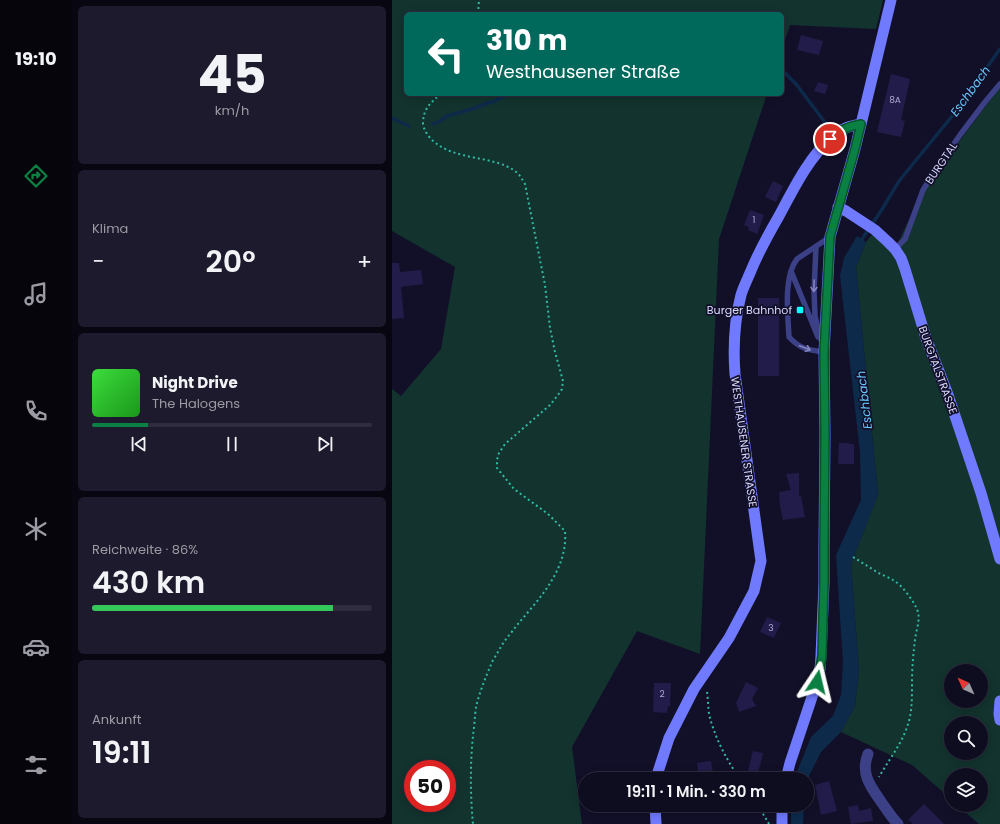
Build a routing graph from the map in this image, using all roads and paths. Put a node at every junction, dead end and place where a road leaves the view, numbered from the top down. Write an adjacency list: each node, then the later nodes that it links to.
1 (479, 0): 3 (path)
2 (891, 0): 6 (main road)
3 (478, 12)
4 (1000, 84): 10 (lane, BURGTAL)
5 (439, 96): 26 (path)
6 (861, 124): 7 (main road); 15 (main road, WESTHAUSENER STRASSE)
7 (838, 207): 8 (main road); 10 (main road, BURGTALSTRASSE)
8 (830, 237): 9 (lane); 12 (main road)
9 (816, 247): 11 (lane); 12 (lane, one-way to 12)
10 (895, 249): 14 (main road, BURGTALSTRASSE)
11 (791, 270): 12 (lane); 12 (lane, one-way to 12)
12 (824, 352): 21 (main road)
13 (853, 558): 22 (path)
14 (1000, 559)
15 (703, 676): 19 (main road, WESTHAUSENER STRASSE); 20 (path)
16 (1000, 701): 17 (main road)
17 (1000, 720)
18 (868, 754): 22 (street)
19 (658, 772)
20 (735, 772)
21 (788, 772)
22 (872, 788): 30 (street)
23 (655, 812): 27 (main road)
24 (762, 812): 28 (path)
25 (782, 812): 29 (main road)
26 (473, 824)
27 (656, 824)
28 (769, 824)
29 (782, 824)
30 (898, 824)

